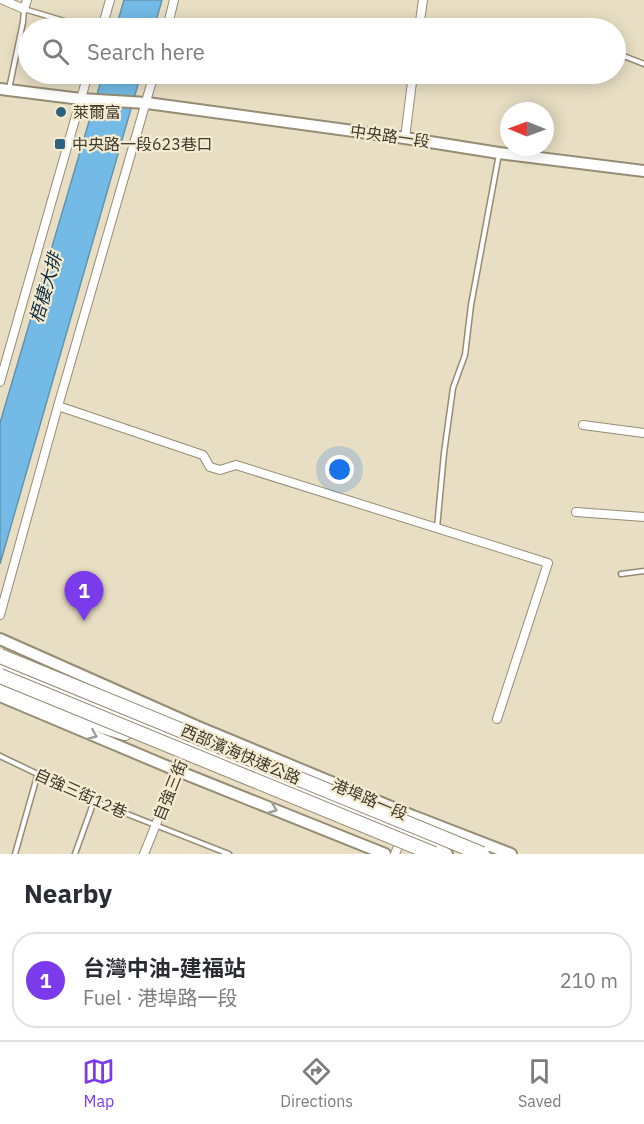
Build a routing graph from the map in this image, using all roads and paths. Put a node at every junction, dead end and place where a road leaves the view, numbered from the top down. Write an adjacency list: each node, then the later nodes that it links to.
1 (3, 0): 6 (street)
2 (27, 0): 6 (street)
3 (110, 0): 9 (street)
4 (174, 0): 10 (street)
5 (423, 0): 11 (street)
6 (24, 9): 7 (lane); 8 (lane)
7 (22, 18)
8 (54, 18)
9 (105, 18)
10 (170, 18)
11 (420, 18)
12 (18, 33): 18 (lane)
13 (626, 57): 14 (lane)
14 (644, 64)
15 (87, 84): 19 (street)
16 (150, 84): 20 (street)
17 (412, 84): 21 (street)
18 (4, 89): 19 (street)
19 (86, 99): 20 (street, 中央路一段); 24 (street)
20 (141, 103): 21 (street, 中央路一段); 25 (street)
21 (405, 138): 22 (street, 中央路一段)
22 (499, 153): 23 (street, 中央路一段); 30 (lane)
23 (644, 171)
24 (0, 382)
25 (57, 406): 30 (street); 33 (street)
26 (583, 424): 27 (street)
27 (644, 433)
28 (576, 512): 29 (street)
29 (644, 517)
30 (437, 528): 39 (street)
31 (644, 571): 32 (lane)
32 (621, 574)
33 (0, 615)
34 (0, 639): 35 (street, 港埠路一段)
35 (6, 646): 36 (street); 40 (highway, bridge); 41 (street, 港埠路一段)
36 (1, 668): 40 (highway, 西部濱海快速公路, bridge); 42 (street, 港埠路一段); 43 (highway, 西部濱海快速公路, bridge)
37 (0, 687): 43 (highway, bridge)
38 (0, 696): 45 (street, one-way to 45)
39 (497, 719)
40 (169, 724): 59 (highway, 西部濱海快速公路, bridge)
41 (196, 726): 42 (street, 自強三街); 48 (street, 港埠路一段)
42 (189, 742): 45 (street, 自強三街); 50 (street, 港埠路一段)
43 (164, 743): 51 (highway, 西部濱海快速公路, bridge)
44 (0, 756): 46 (lane, 自強三街12巷)
45 (178, 771): 49 (street, 自強三街); 56 (street, one-way to 56)
46 (38, 773): 47 (lane, 自強三街12巷); 52 (lane)
47 (94, 801): 49 (lane, 自強三街12巷); 53 (lane)
48 (413, 816): 50 (street); 61 (street, 港埠路一段)
49 (155, 825): 54 (street, 自強三街); 55 (lane, 自強三街12巷)
50 (404, 832): 51 (street, 港埠路一段); 57 (street)
51 (434, 850): 58 (street, 港埠路一段); 60 (street, 港埠路一段)
52 (15, 854)
53 (75, 854)
54 (144, 854)
55 (229, 854)
56 (385, 854)
57 (395, 854)
58 (447, 854)
59 (482, 854)
60 (489, 854)
61 (511, 854)

